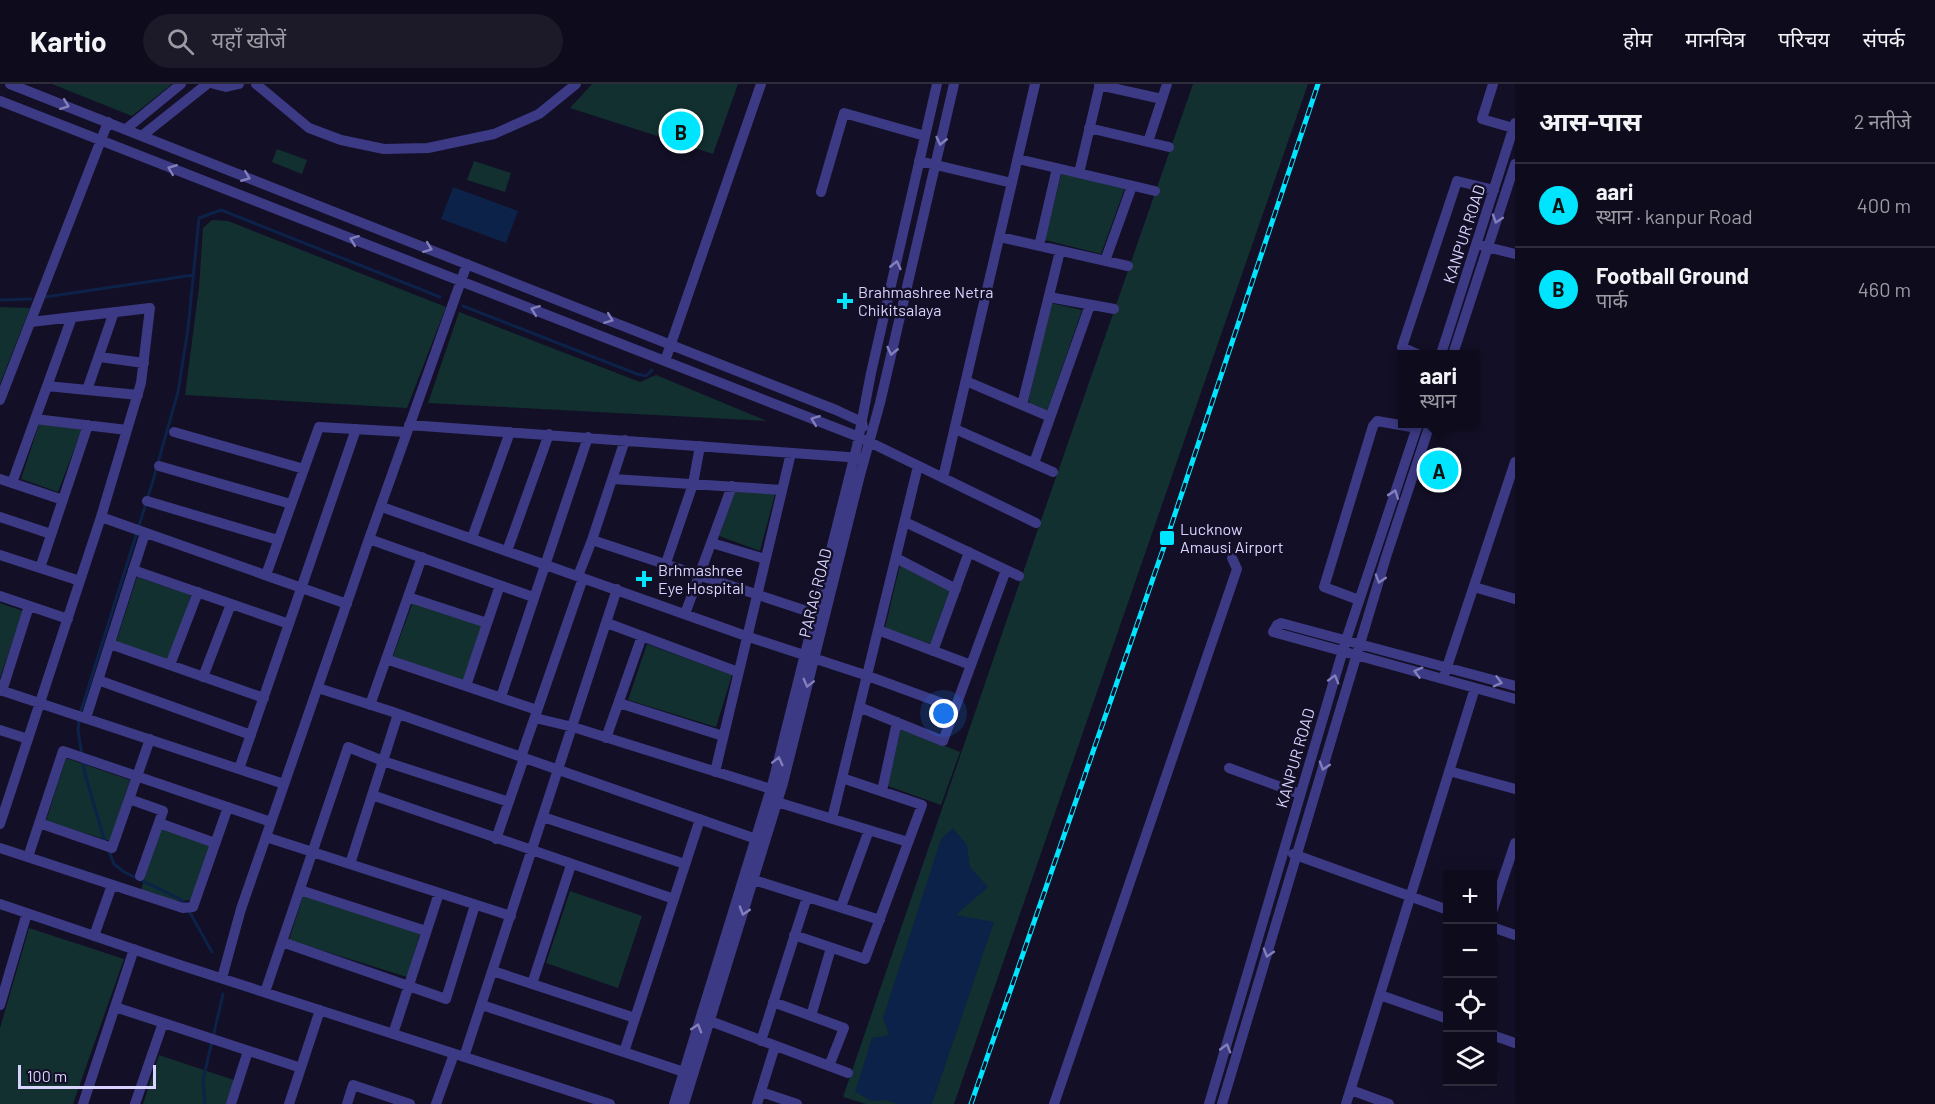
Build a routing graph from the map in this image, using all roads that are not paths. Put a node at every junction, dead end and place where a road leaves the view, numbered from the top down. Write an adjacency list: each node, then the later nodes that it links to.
1 (10, 84): 17 (street, one-way to 17)
2 (181, 84): 20 (street)
3 (207, 84): 21 (street)
4 (214, 84): 5 (street)
5 (239, 84)
6 (256, 84): 7 (street)
7 (576, 84)
8 (760, 84): 52 (street)
9 (937, 84): 22 (street)
10 (954, 84): 29 (street, PARAG ROAD, one-way to 29)
11 (1035, 84): 26 (street)
12 (1167, 84): 15 (street)
13 (1492, 84): 18 (street)
14 (1099, 85): 15 (street); 19 (street)
15 (1162, 99): 24 (street)
16 (0, 100): 23 (street)
17 (108, 122): 20 (street); 23 (street)
18 (1514, 126): 34 (street, KANPUR ROAD)
19 (1089, 128): 24 (street); 31 (street)
20 (126, 129): 21 (street)
21 (143, 135): 43 (street, one-way to 43)
22 (925, 136): 27 (street); 36 (street)
23 (100, 140): 45 (street, one-way to 23); 51 (street)
24 (1148, 142): 25 (street)
25 (1169, 147)
26 (1018, 159): 30 (street); 32 (street)
27 (919, 161): 29 (street); 67 (street, one-way to 27)
28 (1515, 164): 38 (street, one-way to 38)
29 (936, 165): 32 (street); 80 (street, PARAG ROAD, one-way to 80)
30 (1057, 168): 31 (street); 39 (street)
31 (1079, 173): 33 (street)
32 (1012, 183): 37 (street)
33 (1132, 186): 35 (street); 42 (street)
34 (1494, 190): 38 (street, KANPUR ROAD); 53 (street)
35 (1155, 191)
36 (820, 192)
37 (1000, 237): 39 (street); 59 (street)
38 (1482, 245): 41 (street); 54 (street, KANPUR ROAD); 55 (street)
39 (1038, 246): 40 (street)
40 (1060, 251): 42 (street); 46 (street)
41 (1515, 254)
42 (1106, 261): 44 (street)
43 (466, 264): 45 (street); 52 (street, one-way to 52)
44 (1128, 266)
45 (460, 281): 57 (street, one-way to 45); 73 (street)
46 (1049, 297): 47 (street); 64 (street)
47 (1090, 305): 48 (street); 65 (street)
48 (1114, 309)
49 (114, 312): 50 (street); 56 (street); 58 (street)
50 (72, 317): 51 (street); 60 (street)
51 (31, 322): 63 (street)
52 (671, 344): 57 (street); 67 (street)
53 (1408, 350)
54 (1443, 350)
55 (1454, 350)
56 (100, 357): 58 (street); 61 (street)
57 (666, 361): 80 (street, one-way to 57)
58 (144, 363): 62 (street)
59 (966, 381): 64 (street); 74 (street)
60 (47, 386): 61 (street); 66 (street)
61 (87, 390): 62 (street)
62 (138, 395): 75 (street)
63 (0, 400)
64 (1022, 405): 65 (street)
65 (1050, 417): 86 (street)
66 (35, 419): 69 (street); 94 (street)
67 (862, 422): 80 (street)
68 (1398, 423): 141 (street)
69 (88, 425): 75 (street); 98 (street)
70 (1416, 428): 141 (street, KANPUR ROAD, one-way to 70)
71 (1428, 428): 156 (street, one-way to 156)
72 (356, 429): 73 (street); 89 (street); 132 (street)
73 (407, 429): 77 (street); 101 (street)
74 (955, 429): 86 (street); 91 (street)
75 (127, 430): 103 (street)
76 (174, 432): 89 (street)
77 (510, 432): 78 (street); 108 (street)
78 (549, 434): 79 (street); 113 (street)
79 (588, 437): 81 (street); 121 (street)
80 (864, 439): 84 (street, PARAG ROAD); 87 (street)
81 (625, 440): 82 (street); 93 (street)
82 (700, 446): 83 (street); 95 (street)
83 (791, 453): 84 (street); 97 (street)
84 (859, 458): 146 (street, PARAG ROAD); 159 (street, PARAG ROAD)
85 (1515, 462): 131 (street)
86 (1034, 463): 90 (street)
87 (918, 465): 91 (street); 104 (street)
88 (159, 466): 100 (street)
89 (304, 469): 100 (street)
90 (1053, 472)
91 (944, 478): 105 (street)
92 (0, 479): 94 (street)
93 (612, 479): 95 (street); 111 (street)
94 (12, 483): 98 (street)
95 (693, 484): 96 (street); 120 (street)
96 (732, 486): 97 (street); 112 (street)
97 (782, 490): 119 (street)
98 (63, 500): 107 (street)
99 (147, 501): 110 (street)
100 (291, 504): 110 (street)
101 (382, 507): 108 (street); 109 (street)
102 (0, 517): 107 (street)
103 (101, 517): 106 (street); 129 (street)
104 (905, 522): 114 (street); 117 (street)
105 (1036, 523)
106 (140, 531): 123 (street); 126 (street)
107 (51, 534): 122 (street)
108 (472, 538): 113 (street)
109 (369, 539): 116 (street); 143 (street)
110 (278, 540): 126 (street)
111 (592, 540): 120 (street); 128 (street)
112 (712, 543): 119 (street); 125 (street)
113 (507, 551): 121 (street)
114 (969, 552): 124 (street); 133 (street)
115 (0, 555): 122 (street)
116 (422, 557): 130 (street); 138 (street)
117 (896, 558): 133 (street); 151 (street)
118 (1232, 558): 302 (street)
119 (765, 559): 136 (street)
120 (666, 563): 125 (street)
121 (546, 564): 128 (street); 139 (street)
122 (40, 568): 129 (street)
123 (133, 570): 135 (street); 155 (street)
124 (1006, 570): 127 (street); 163 (street)
125 (699, 575): 136 (street); 145 (street)
126 (266, 576): 132 (street)
127 (1019, 576)
128 (581, 577): 134 (street); 184 (street)
129 (80, 581): 147 (street)
130 (500, 585): 139 (street); 148 (street)
131 (1474, 587): 140 (street); 164 (street)
132 (301, 588): 143 (street); 150 (street)
133 (956, 589): 157 (street)
134 (617, 590): 145 (street); 149 (street)
135 (198, 592): 142 (street); 162 (street)
136 (756, 593): 146 (street); 153 (street)
137 (0, 596): 144 (street)
138 (408, 597): 148 (street); 161 (street)
139 (533, 597): 175 (street)
140 (1515, 599)
141 (1359, 600): 154 (street, KANPUR ROAD)
142 (231, 604): 150 (street); 167 (street)
143 (347, 604): 172 (street)
144 (29, 606): 147 (street); 174 (street)
145 (685, 614): 153 (street)
146 (816, 614): 159 (street, PARAG ROAD)
147 (68, 619): 178 (street)
148 (487, 623): 170 (street)
149 (606, 623): 152 (street); 187 (street)
150 (289, 624): 176 (street)
151 (878, 630): 157 (street); 166 (street)
152 (642, 636): 165 (street); 179 (street)
153 (746, 636): 159 (street); 165 (street)
154 (1346, 640): 156 (street); 158 (street, KANPUR ROAD); 158 (street)
155 (110, 644): 162 (street); 169 (street)
156 (1360, 644): 160 (street); 164 (street)
157 (933, 651): 163 (street)
158 (1342, 651): 160 (street); 207 (street, KANPUR ROAD, one-way to 158)
159 (810, 656): 166 (street); 204 (street, PARAG ROAD, one-way to 159); 211 (street, PARAG ROAD, one-way to 211)
160 (1357, 656): 168 (street, one-way to 160); 231 (street, one-way to 231)
161 (386, 659): 170 (street); 180 (street)
162 (170, 665): 167 (street)
163 (971, 665): 182 (street)
164 (1447, 668): 168 (street); 171 (street, one-way to 171)
165 (738, 672): 190 (street)
166 (868, 676): 181 (street); 182 (street)
167 (204, 677): 176 (street)
168 (1443, 679): 173 (street)
169 (98, 680): 185 (street); 189 (street)
170 (466, 686): 175 (street)
171 (1515, 686)
172 (318, 688): 180 (street); 203 (street)
173 (1475, 688): 177 (street); 199 (street)
174 (1, 690): 178 (street)
175 (501, 697): 184 (street)
176 (264, 698): 189 (street)
177 (1515, 699)
178 (40, 702): 185 (street); 193 (street)
179 (619, 703): 190 (street); 191 (street)
180 (370, 705): 183 (street)
181 (859, 707): 186 (street); 202 (street)
182 (955, 708): 186 (street)
183 (398, 714): 194 (street); 195 (street)
184 (536, 714): 187 (street); 194 (street)
185 (82, 716): 192 (street)
186 (897, 722): 206 (street)
187 (573, 728): 191 (street); 198 (street)
188 (0, 730): 193 (street)
189 (251, 735): 197 (street)
190 (723, 736): 200 (street)
191 (606, 738): 200 (street)
192 (150, 739): 197 (street); 201 (street)
193 (28, 740): 219 (street)
194 (523, 758): 198 (street); 210 (street)
195 (383, 761): 208 (street); 210 (street); 229 (street)
196 (1229, 768): 207 (street)
197 (239, 769): 203 (street)
198 (559, 771): 213 (street); 214 (street)
199 (1449, 771): 205 (street); 242 (street)
200 (715, 772): 204 (street)
201 (137, 777): 209 (street); 212 (street); 217 (street)
202 (842, 778): 206 (street); 215 (street)
203 (284, 784): 216 (street)
204 (771, 789): 223 (street, PARAG ROAD)
205 (1515, 789)
206 (882, 791): 224 (street)
207 (1300, 794): 228 (street, KANPUR ROAD)
208 (372, 795): 222 (street); 233 (street)
209 (129, 799): 217 (street); 218 (street)
210 (509, 802): 222 (street)
211 (777, 802): 215 (street); 223 (street, PARAG ROAD)
212 (228, 807): 216 (street); 225 (street)
213 (543, 817): 230 (street); 234 (street)
214 (700, 819): 223 (street); 234 (street)
215 (832, 819): 220 (street)
216 (272, 822): 221 (street)
217 (39, 823): 232 (street)
218 (159, 823): 225 (street); 236 (street)
219 (0, 824)
220 (869, 830): 224 (street); 247 (street)
221 (266, 837): 229 (street); 261 (street)
222 (496, 839): 230 (street)
223 (760, 840): 237 (street, PARAG ROAD); 286 (street, PARAG ROAD, one-way to 223)
224 (908, 842): 251 (street)
225 (215, 843): 238 (street)
226 (1515, 843): 243 (street)
227 (0, 848): 232 (street)
228 (1284, 851): 231 (street); 303 (street, KANPUR ROAD, one-way to 228)
229 (312, 852): 233 (street); 239 (street)
230 (532, 852): 235 (street); 250 (street)
231 (1298, 855): 242 (street); 304 (street, one-way to 304)
232 (28, 857): 238 (street)
233 (350, 864): 240 (street)
234 (686, 864): 244 (street)
235 (571, 865): 244 (street); 262 (street)
236 (140, 876)
237 (754, 880): 241 (street); 274 (street, PARAG ROAD, one-way to 274)
238 (112, 885): 256 (street)
239 (300, 890): 253 (street); 257 (street)
240 (439, 893): 246 (street); 253 (street)
241 (807, 897): 247 (street); 254 (street)
242 (1410, 897): 248 (street); 265 (street)
243 (1497, 897)
244 (674, 899): 273 (street)
245 (0, 904): 249 (street)
246 (476, 905): 250 (street); 263 (street)
247 (841, 907): 251 (street)
248 (1443, 908)
249 (27, 913): 256 (street); 267 (street)
250 (511, 916): 260 (street)
251 (880, 920): 258 (street)
252 (1497, 929): 255 (street)
253 (426, 931): 263 (street)
254 (794, 935): 258 (street); 266 (street)
255 (1515, 935)
256 (94, 936): 259 (street)
257 (282, 942): 263 (street); 264 (street)
258 (831, 948): 271 (street)
259 (134, 949): 261 (street); 269 (street)
260 (493, 970): 262 (street); 268 (street)
261 (222, 978): 264 (street)
262 (532, 984): 273 (street)
263 (408, 987): 276 (street)
264 (265, 992): 270 (street)
265 (1380, 995): 272 (street); 288 (street)
266 (773, 1002): 271 (street); 278 (street)
267 (0, 1005)
268 (482, 1005): 282 (street); 283 (street)
269 (115, 1007): 275 (street); 290 (street)
270 (320, 1010): 276 (street); 285 (street)
271 (811, 1016): 284 (street)
272 (1443, 1017)
273 (635, 1018): 282 (street)
274 (710, 1021): 278 (street); 299 (street, PARAG ROAD)
275 (163, 1023): 281 (street); 291 (street)
276 (393, 1034): 283 (street)
277 (1497, 1037): 279 (street)
278 (761, 1041): 280 (street)
279 (1515, 1043)
280 (775, 1046): 284 (street); 289 (street)
281 (248, 1051): 285 (street); 292 (street)
282 (624, 1052): 286 (street)
283 (459, 1055): 296 (street); 297 (street)
284 (829, 1066): 287 (street)
285 (301, 1068): 293 (street)
286 (684, 1072): 298 (street, PARAG ROAD)
287 (848, 1073)
288 (1351, 1090): 305 (street); 306 (street)
289 (761, 1092): 300 (street); 301 (street)
290 (83, 1104)
291 (135, 1104)
292 (231, 1104)
293 (289, 1104)
294 (347, 1104): 295 (street)
295 (410, 1104)
296 (436, 1104)
297 (610, 1104)
298 (674, 1104)
299 (684, 1104)
300 (757, 1104)
301 (797, 1104)
302 (1054, 1104)
303 (1209, 1104)
304 (1222, 1104)
305 (1346, 1104)
306 (1389, 1104)

